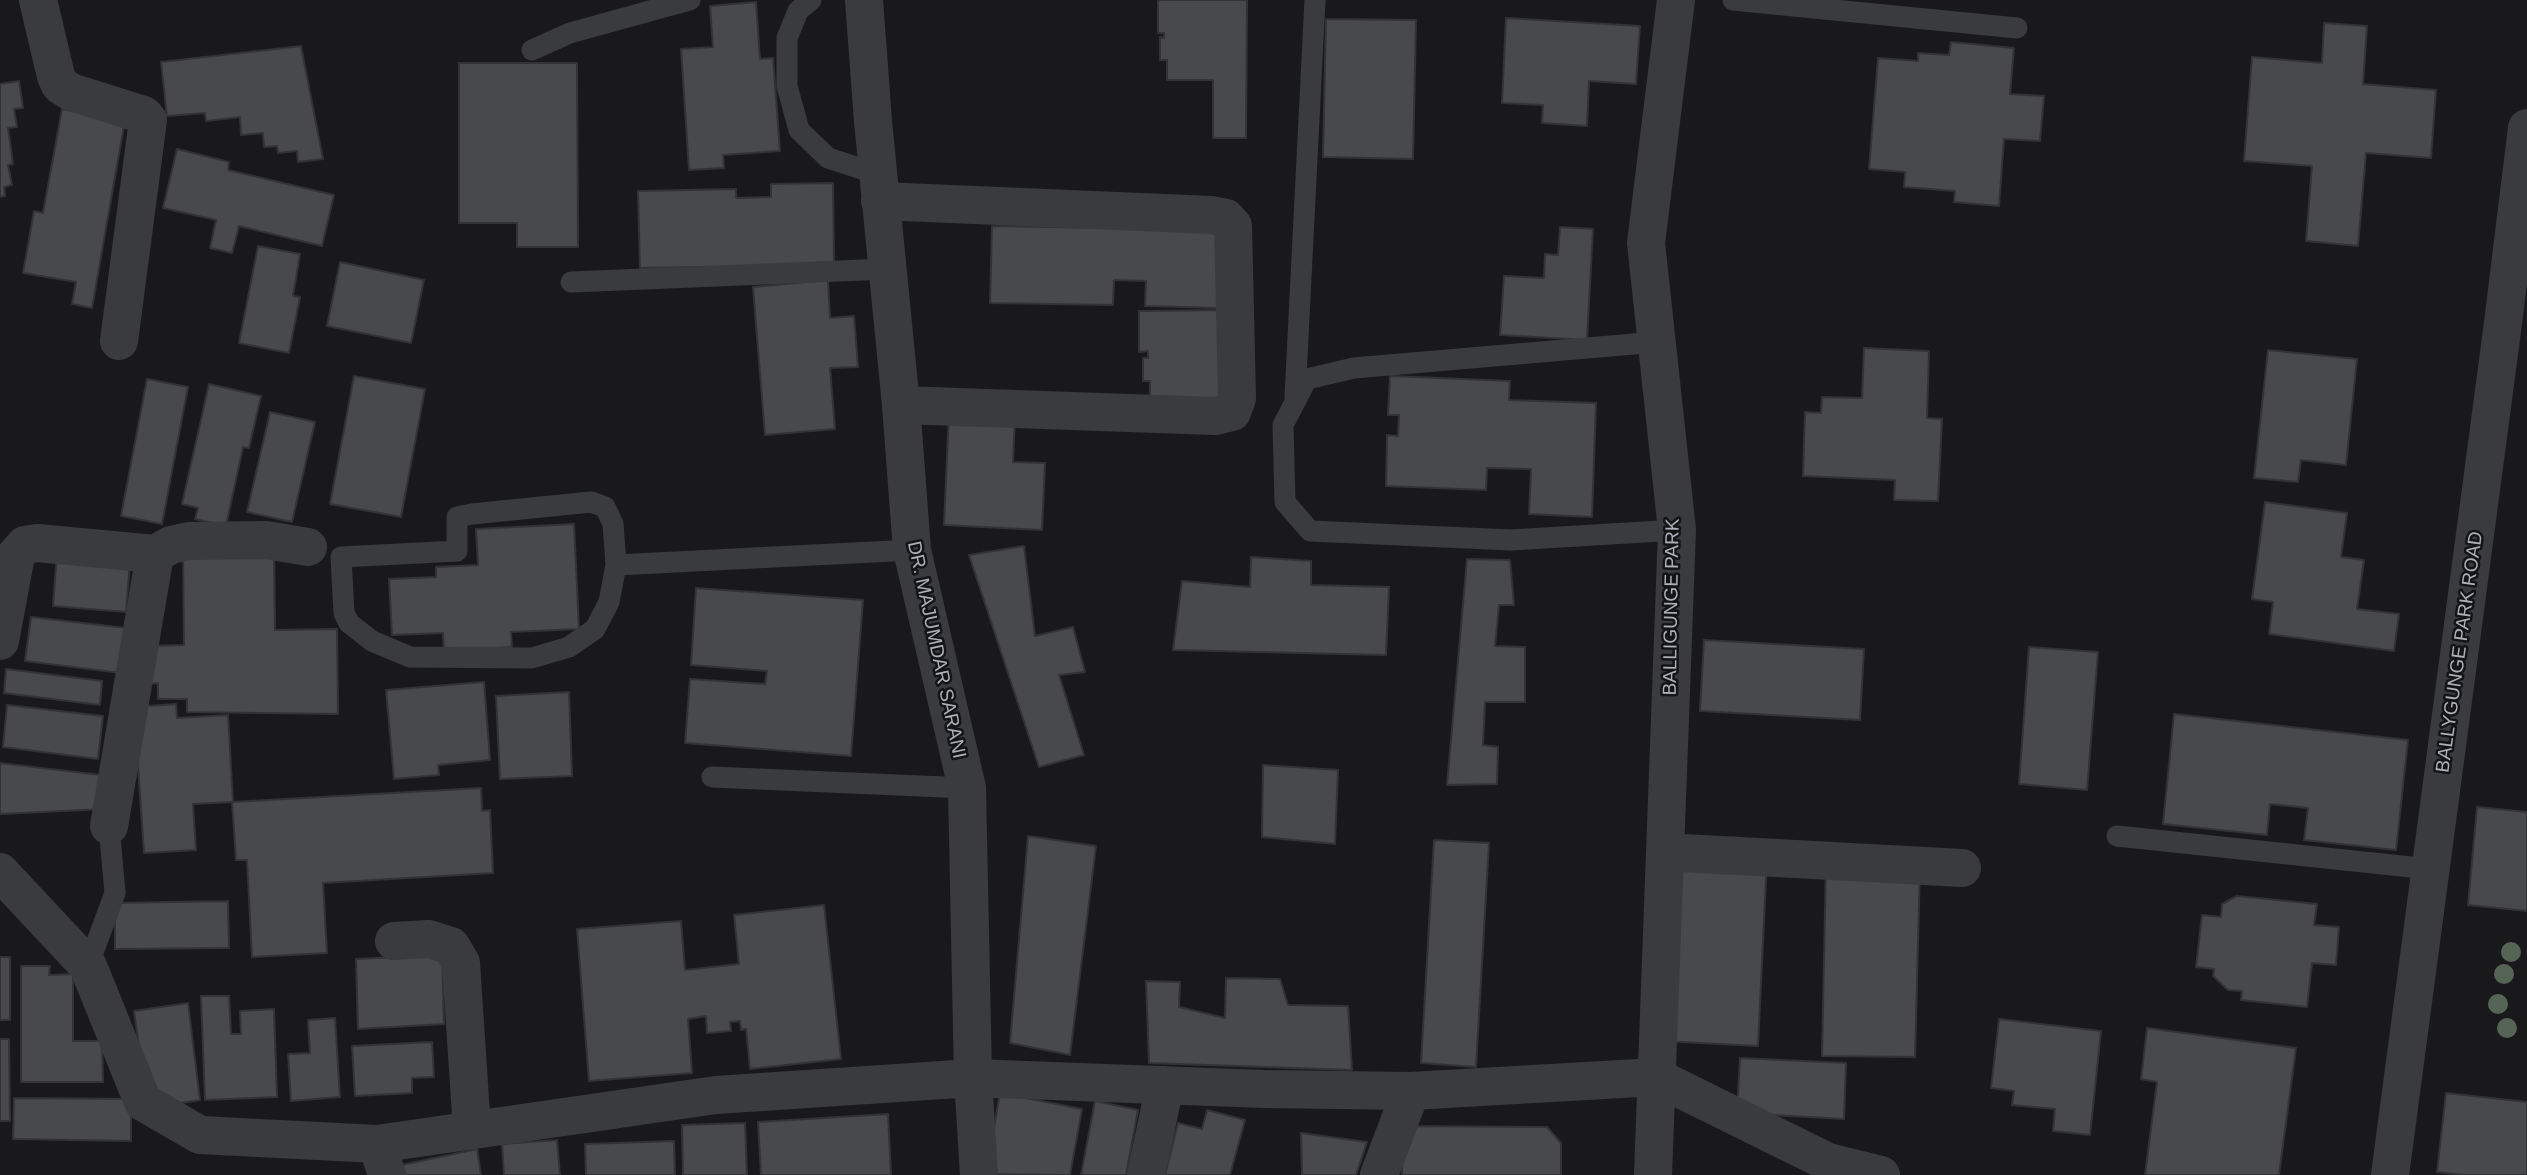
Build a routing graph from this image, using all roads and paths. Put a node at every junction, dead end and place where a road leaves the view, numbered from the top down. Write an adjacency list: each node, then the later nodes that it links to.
1 (38, 0): 14 (street)
2 (690, 0): 9 (lane)
3 (811, 0): 11 (lane)
4 (864, 0): 11 (street, DR. MAJUMDAR SARANI)
5 (1315, 0): 16 (lane)
6 (1676, 0): 15 (street, BALLIGUNGE PARK)
7 (1733, 0): 8 (lane)
8 (2017, 28)
9 (532, 50)
10 (2527, 128): 30 (street, BALLYGUNGE PARK ROAD)
11 (879, 185): 12 (street, DR. MAJUMDAR SARANI); 17 (street)
12 (887, 269): 13 (lane); 17 (street, DR. MAJUMDAR SARANI)
13 (570, 282)
14 (119, 341)
15 (1657, 342): 16 (lane); 18 (street, BALLIGUNGE PARK)
16 (1295, 402): 18 (lane)
17 (901, 405): 19 (street, DR. MAJUMDAR SARANI)
18 (1677, 530): 28 (street, BALLIGUNGE PARK)
19 (912, 550): 22 (lane); 25 (street, DR. MAJUMDAR SARANI)
20 (325, 552): 21 (street); 22 (lane); 22 (lane)
21 (155, 554): 23 (street); 26 (street)
22 (616, 565)
23 (0, 641)
24 (712, 776): 25 (lane)
25 (967, 788): 35 (street, DR. MAJUMDAR SARANI)
26 (109, 826): 33 (lane)
27 (2118, 836): 30 (lane)
28 (1665, 852): 29 (street); 34 (street, BALLIGUNGE PARK)
29 (1962, 868)
30 (2430, 869): 45 (street, BALLYGUNGE PARK ROAD)
31 (0, 873): 33 (street)
32 (394, 941): 38 (street)
33 (88, 966): 39 (street)
34 (1656, 1077): 37 (street); 43 (street, BALLIGUNGE PARK); 44 (street)
35 (973, 1078): 36 (street); 38 (street); 40 (street, DR. MAJUMDAR SARANI)
36 (1165, 1085): 37 (street); 41 (street)
37 (1410, 1091): 42 (street)
38 (472, 1130): 39 (street)
39 (382, 1159)
40 (979, 1175)
41 (1146, 1175)
42 (1379, 1175)
43 (1653, 1175)
44 (1881, 1175)
45 (2390, 1175)

